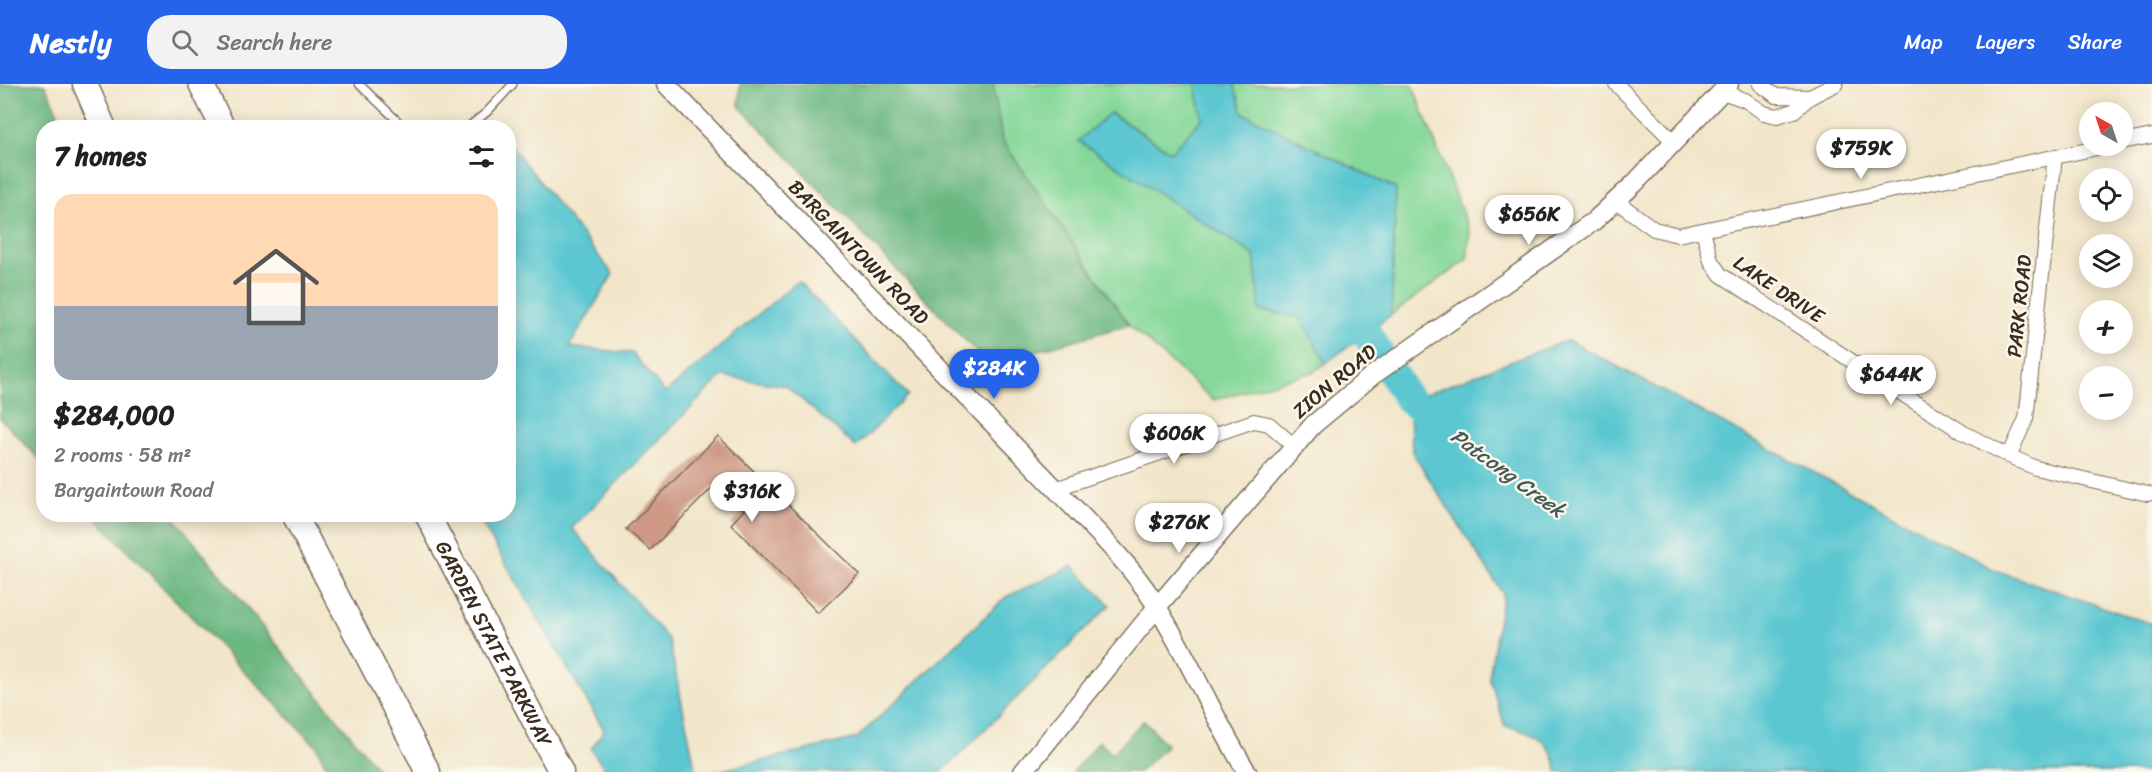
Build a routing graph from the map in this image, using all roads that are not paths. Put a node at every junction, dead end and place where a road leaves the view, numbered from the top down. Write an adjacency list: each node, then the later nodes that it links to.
1 (85, 84): 11 (highway)
2 (201, 84): 12 (highway)
3 (359, 84): 13 (lane)
4 (513, 84): 14 (lane)
5 (666, 84): 24 (street, BARGAINTOWN ROAD)
6 (1616, 84): 17 (street)
7 (1760, 84): 10 (street)
8 (1836, 84): 10 (street)
9 (1726, 88): 10 (street); 17 (street, ZION ROAD)
10 (1809, 97)
11 (101, 120)
12 (219, 120)
13 (397, 120)
14 (477, 120)
15 (2152, 136): 16 (street)
16 (2133, 140)
17 (1674, 142): 20 (street, ZION ROAD)
18 (2079, 151): 19 (street)
19 (2055, 156): 21 (street); 23 (street, PARK ROAD)
20 (1616, 201): 21 (street); 22 (street, ZION ROAD)
21 (1703, 230): 23 (street, LAKE DRIVE)
22 (1293, 445): 24 (street); 28 (street, ZION ROAD)
23 (2009, 456): 25 (street, LAKE DRIVE)
24 (1055, 489): 28 (street, BARGAINTOWN ROAD)
25 (2148, 494)
26 (298, 522): 29 (highway)
27 (431, 522): 30 (highway, GARDEN STATE PARKWAY)
28 (1157, 607): 31 (street, ZION ROAD); 32 (street, BARGAINTOWN ROAD)
29 (428, 772)
30 (561, 772)
31 (1023, 772)
32 (1247, 772)

